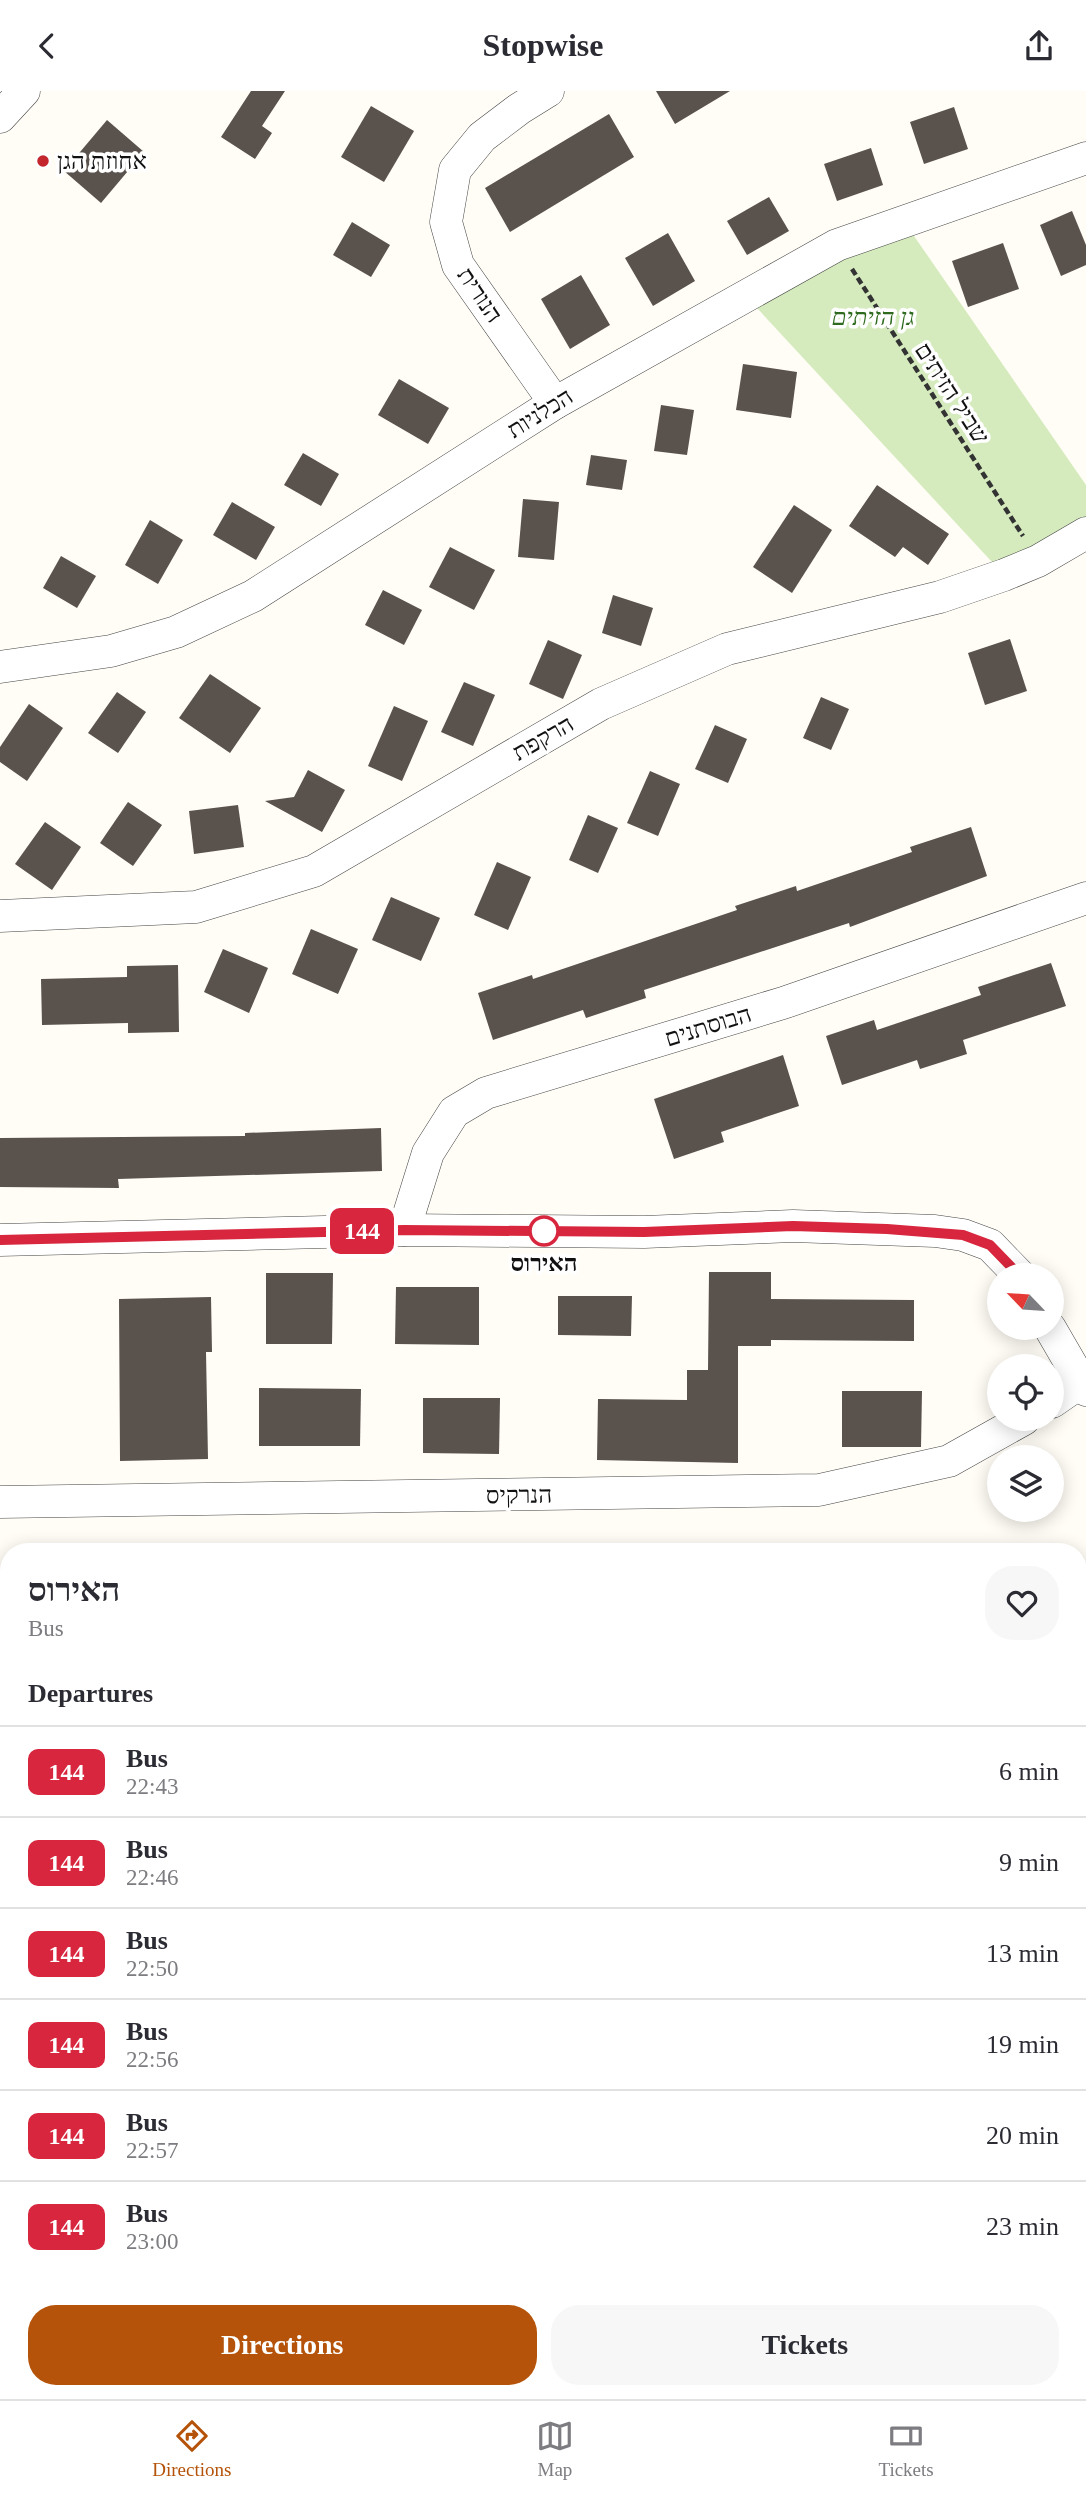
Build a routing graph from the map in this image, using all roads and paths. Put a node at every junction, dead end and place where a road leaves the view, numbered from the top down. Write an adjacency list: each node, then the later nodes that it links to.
1 (24, 91): 3 (street)
2 (548, 91): 6 (street, הנורית)
3 (0, 117)
4 (1086, 158): 5 (street, הכלניות)
5 (836, 245): 6 (street, הכלניות); 8 (path, שביל הזיתים)
6 (555, 403): 9 (street, הכלניות)
7 (1086, 533): 8 (street, הרקפת)
8 (1038, 561): 11 (street, הרקפת)
9 (0, 667)
10 (1086, 898): 12 (street, הבוסתנים)
11 (0, 916)
12 (404, 1230): 13 (street); 14 (street)
13 (0, 1240)
14 (1007, 1263)
15 (1058, 1341): 16 (street)
16 (1084, 1386): 17 (street)
17 (1064, 1396)
18 (1003, 1431): 19 (street, הנרקיס)
19 (0, 1502)

